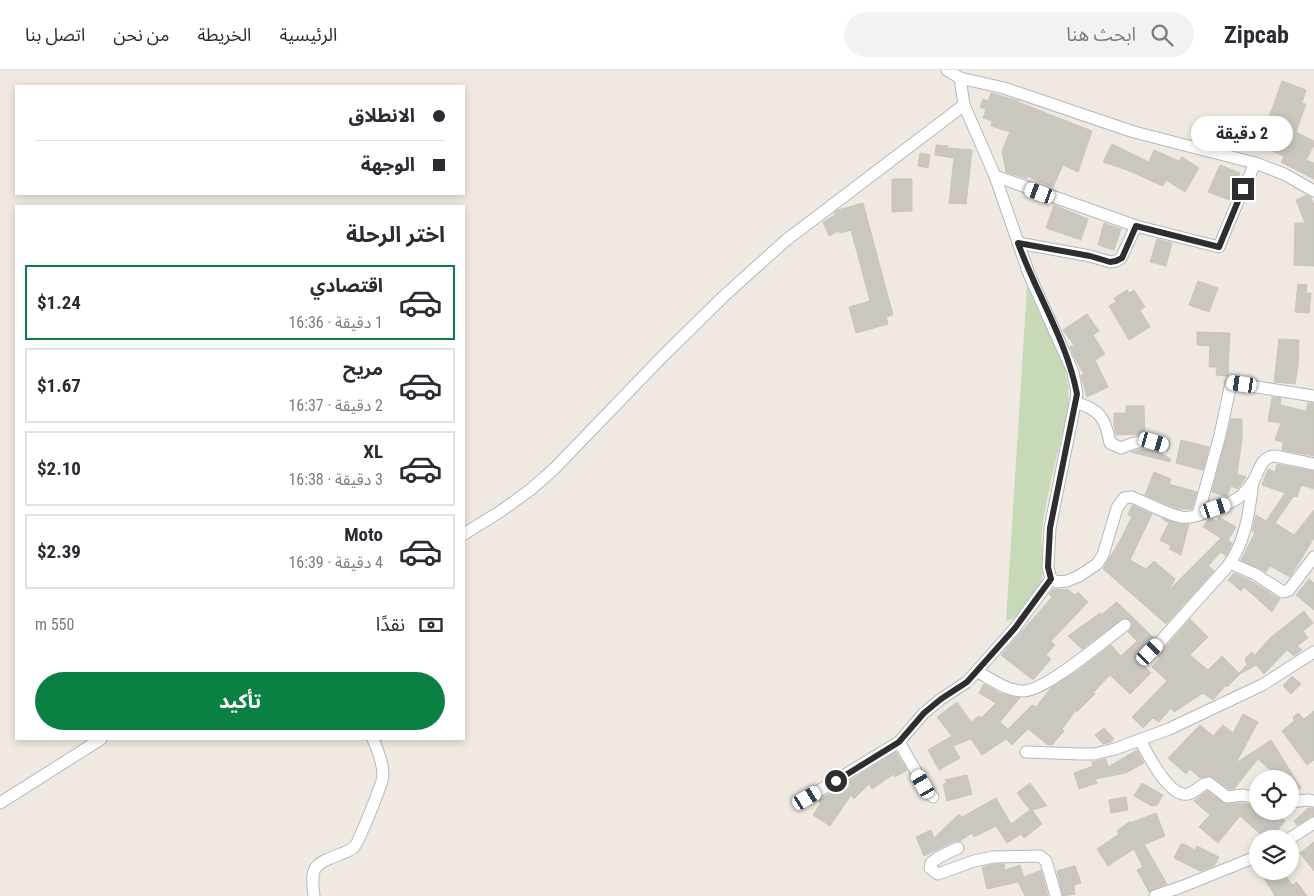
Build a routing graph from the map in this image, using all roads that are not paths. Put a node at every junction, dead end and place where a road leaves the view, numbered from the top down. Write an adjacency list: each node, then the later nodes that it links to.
1 (947, 70): 2 (street)
2 (960, 78): 3 (street); 4 (street)
3 (964, 105): 5 (street); 15 (street)
4 (1255, 163): 6 (street); 7 (street)
5 (995, 176): 7 (street); 8 (street)
6 (1314, 191)
7 (1136, 226): 8 (street)
8 (1018, 243): 10 (street)
9 (1314, 396): 14 (street)
10 (1075, 402): 11 (street); 18 (street)
11 (1164, 445)
12 (1314, 464): 13 (street)
13 (1253, 482): 14 (street); 17 (street)
14 (1198, 515): 18 (street)
15 (465, 533)
16 (1314, 557): 17 (street)
17 (1230, 563): 20 (street)
18 (1051, 579): 22 (street)
19 (1124, 625): 22 (street)
20 (1150, 652)
21 (1314, 652): 25 (street)
22 (978, 672): 26 (street)
23 (99, 740): 33 (street)
24 (373, 740): 38 (street)
25 (1140, 740): 27 (street); 29 (street)
26 (899, 742): 28 (street); 30 (street)
27 (1026, 752)
28 (933, 797)
29 (1249, 797)
30 (807, 798)
31 (1299, 801): 32 (street)
32 (1314, 801)
33 (0, 803)
34 (1314, 823): 35 (street)
35 (1299, 833)
36 (958, 848): 39 (street)
37 (1249, 860): 40 (street)
38 (314, 896)
39 (1056, 896)
40 (1155, 896)

